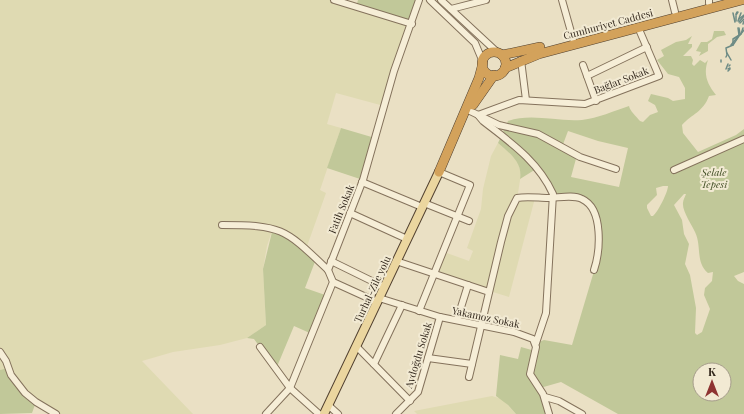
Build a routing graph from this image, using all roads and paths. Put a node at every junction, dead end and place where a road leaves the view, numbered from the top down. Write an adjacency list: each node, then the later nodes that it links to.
1 (334, 0): 13 (street)
2 (419, 0): 13 (street, Fatih Sokak)
3 (430, 0): 19 (street)
4 (441, 0): 11 (street)
5 (486, 0): 11 (street)
6 (562, 0): 15 (street)
7 (672, 0): 12 (street)
8 (721, 0): 10 (highway, Cumhuriyet Caddesi)
9 (742, 0): 14 (highway, Cumhuriyet Caddesi)
10 (709, 2): 12 (highway, Cumhuriyet Caddesi)
11 (451, 9): 17 (street)
12 (675, 12): 15 (highway, Cumhuriyet Caddesi)
13 (412, 24): 31 (street, Fatih Sokak)
14 (638, 27): 16 (street, Bağlar Sokak); 18 (highway, Cumhuriyet Caddesi)
15 (572, 39): 17 (highway, Cumhuriyet Caddesi)
16 (646, 47): 23 (street); 25 (street, Bağlar Sokak)
17 (500, 54): 19 (highway, Cumhuriyet Caddesi); 21 (highway)
18 (520, 60): 21 (highway, Cumhuriyet Caddesi); 24 (street)
19 (483, 63): 22 (highway); 30 (highway)
20 (583, 65): 23 (street)
21 (505, 68): 22 (highway, Cumhuriyet Caddesi)
22 (494, 75): 26 (highway, Cumhuriyet Caddesi)
23 (587, 76): 25 (street)
24 (526, 100): 25 (street, Bağlar Sokak); 26 (street, Bağlar Sokak)
25 (596, 101)
26 (474, 113): 28 (street); 30 (highway, Cumhuriyet Caddesi); 32 (street)
27 (744, 139): 29 (street)
28 (616, 169)
29 (674, 170)
30 (439, 172): 33 (main road, Turhal-Zile yolu); 35 (street)
31 (362, 182): 33 (street); 34 (street, Fatih Sokak)
32 (554, 198): 42 (street); 47 (street); 54 (street)
33 (423, 205): 35 (street); 38 (main road, Turhal-Zile yolu)
34 (350, 213): 38 (street); 39 (street, Fatih Sokak)
35 (457, 216): 36 (street); 43 (street)
36 (469, 221)
37 (222, 225): 41 (street)
38 (407, 239): 40 (main road, Turhal-Zile yolu)
39 (331, 261): 41 (street, Fatih Sokak); 46 (street)
40 (396, 261): 43 (street); 46 (main road, Turhal-Zile yolu)
41 (328, 270): 44 (street)
42 (594, 270)
43 (435, 274): 45 (street); 50 (street)
44 (333, 282): 48 (street, Yakamoz Sokak); 62 (street)
45 (468, 285): 47 (street); 52 (street)
46 (384, 287): 48 (main road, Turhal-Zile yolu)
47 (489, 292): 53 (street)
48 (378, 300): 49 (street, Yakamoz Sokak); 55 (main road, Turhal-Zile yolu)
49 (402, 305): 50 (street, Yakamoz Sokak); 59 (street)
50 (420, 311): 51 (street, Yakamoz Sokak)
51 (440, 317): 52 (street, Yakamoz Sokak); 58 (street, Aydoğdu Sokak)
52 (457, 320): 53 (street, Yakamoz Sokak)
53 (481, 325): 54 (street, Yakamoz Sokak); 60 (street)
54 (536, 343): 63 (street)
55 (356, 346): 59 (street); 65 (main road, Turhal-Zile yolu)
56 (260, 347): 62 (street)
57 (0, 352): 67 (street)
58 (428, 358): 60 (street); 64 (street, Aydoğdu Sokak)
59 (374, 364): 64 (street)
60 (472, 364): 61 (street)
61 (469, 377)
62 (290, 388): 66 (street); 68 (street)
63 (545, 397): 72 (street); 73 (street)
64 (410, 401): 71 (street, Aydoğdu Sokak)
65 (328, 405): 69 (main road, Turhal-Zile yolu); 70 (street)
66 (268, 413)
67 (56, 414)
68 (319, 414)
69 (324, 414)
70 (338, 414)
71 (396, 414)
72 (549, 414)
73 (582, 414)

